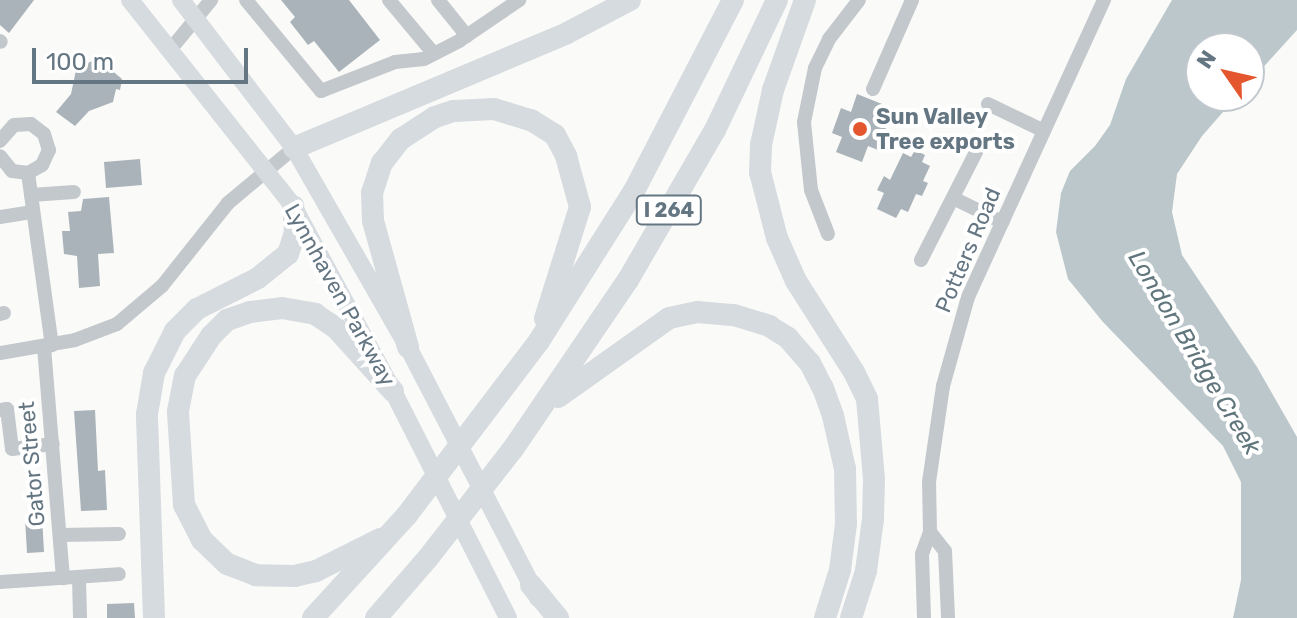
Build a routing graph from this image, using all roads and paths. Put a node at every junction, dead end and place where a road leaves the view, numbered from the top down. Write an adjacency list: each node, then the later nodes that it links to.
1 (130, 0): 17 (main road, Lynnhaven Parkway)
2 (181, 0): 15 (main road, Lynnhaven Parkway)
3 (211, 0): 15 (street)
4 (246, 0): 18 (street)
5 (389, 0): 18 (street)
6 (438, 0): 16 (street)
7 (519, 0): 16 (street)
8 (630, 0): 23 (highway)
9 (733, 0): 37 (highway, I 264)
10 (777, 0): 43 (highway, I 264)
11 (805, 0): 62 (highway)
12 (859, 0): 35 (street)
13 (912, 0): 19 (street)
14 (1104, 0): 21 (street, Potters Road)
15 (198, 18): 17 (street); 23 (main road, Lynnhaven Parkway)
16 (467, 36): 18 (street)
17 (170, 50): 26 (main road, Lynnhaven Parkway)
18 (434, 54)
19 (873, 89)
20 (988, 104): 21 (street)
21 (1044, 131): 34 (street, Potters Road)
22 (0, 141): 27 (street)
23 (294, 148): 26 (street); 39 (main road, Lynnhaven Parkway)
24 (977, 150): 30 (street)
25 (0, 156): 27 (street)
26 (266, 169): 31 (main road, Lynnhaven Parkway); 38 (street)
27 (28, 173): 29 (street, Gator Street)
28 (74, 192): 29 (street)
29 (31, 195): 32 (street, Gator Street)
30 (953, 198): 34 (street); 36 (street)
31 (293, 206): 41 (main road, Lynnhaven Parkway); 55 (highway)
32 (33, 212): 33 (street); 38 (street, Gator Street)
33 (0, 217)
34 (1002, 222): 45 (street, Potters Road)
35 (828, 234)
36 (921, 260)
37 (539, 341): 39 (highway); 46 (highway, I 264)
38 (48, 346): 40 (street); 44 (street, Gator Street)
39 (408, 347): 53 (main road, Lynnhaven Parkway)
40 (0, 353)
41 (393, 391): 46 (highway); 58 (main road, Lynnhaven Parkway)
42 (0, 410): 44 (street)
43 (541, 410): 57 (highway, I 264); 61 (highway)
44 (53, 444): 48 (street, Gator Street)
45 (930, 532): 63 (street, Potters Road); 64 (street, Potters Road)
46 (392, 533): 56 (highway, I 264)
47 (119, 534): 48 (street)
48 (60, 535): 51 (street, Gator Street)
49 (119, 574): 50 (street)
50 (79, 577): 51 (street); 54 (street)
51 (63, 578): 52 (street)
52 (0, 582)
53 (531, 585): 59 (main road, Lynnhaven Parkway); 60 (highway)
54 (80, 618)
55 (154, 618)
56 (313, 618)
57 (376, 618)
58 (508, 618)
59 (548, 618)
60 (558, 618)
61 (825, 618)
62 (851, 618)
63 (924, 618)
64 (948, 618)

